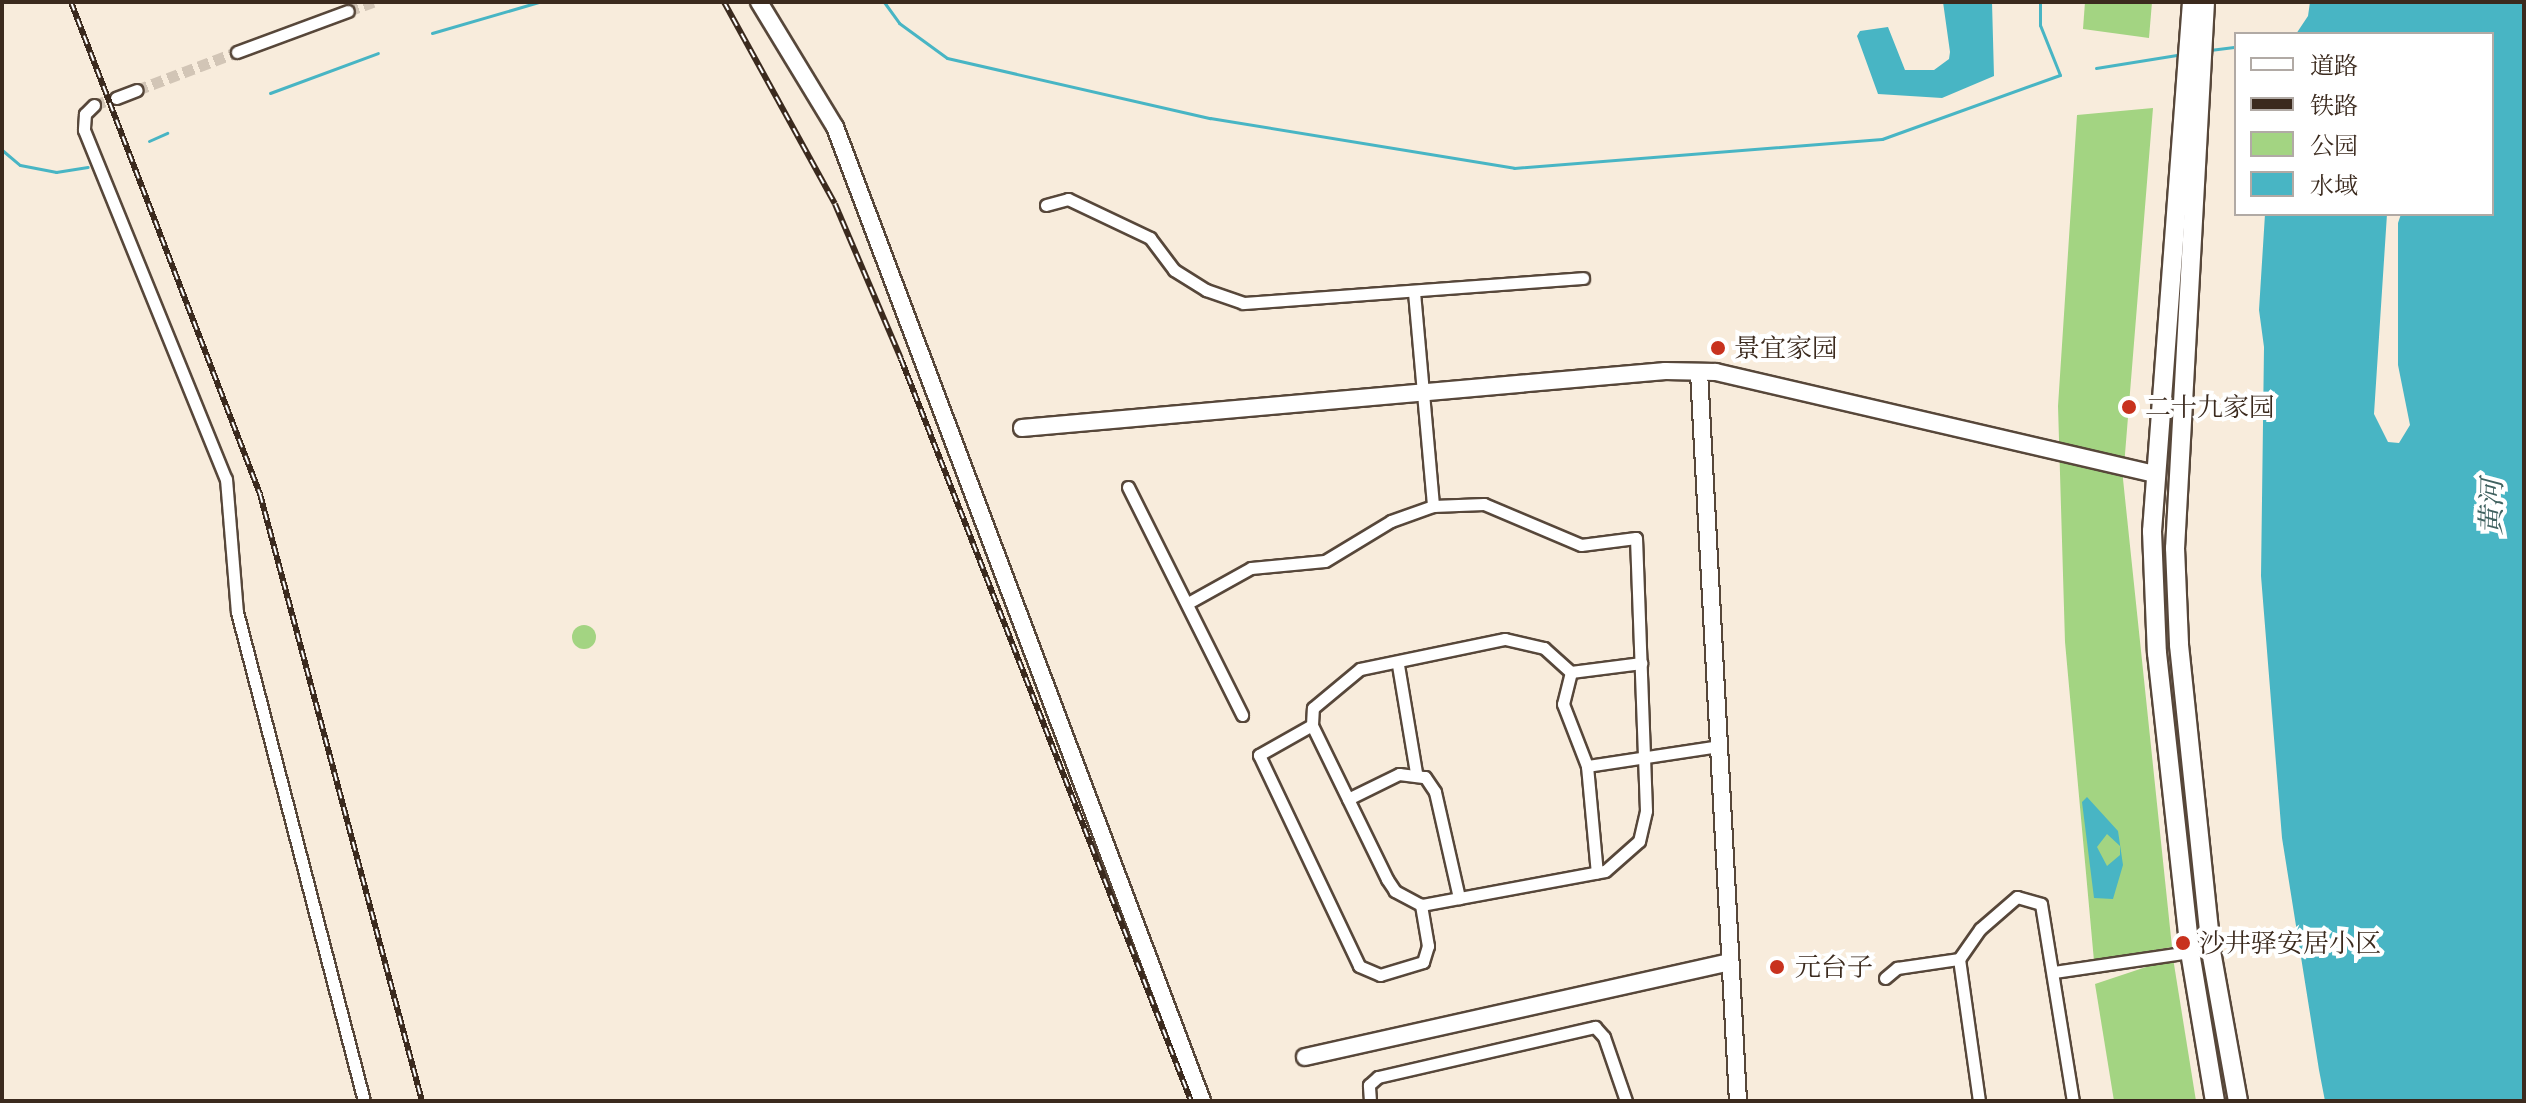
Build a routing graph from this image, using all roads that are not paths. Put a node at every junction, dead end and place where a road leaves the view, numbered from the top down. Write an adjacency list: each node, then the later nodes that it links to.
1 (759, 2): 41 (street)
2 (2192, 2): 5 (main road)
3 (2205, 2): 5 (main road)
4 (348, 11): 6 (street)
5 (2196, 33): 7 (main road)
6 (237, 52)
7 (2193, 66): 17 (main road); 48 (main road)
8 (137, 90): 9 (street)
9 (116, 98)
10 (94, 105): 40 (street)
11 (1046, 205): 13 (street)
12 (1583, 278): 13 (street)
13 (1414, 292): 15 (street)
14 (1699, 372): 15 (street); 17 (street); 26 (street)
15 (1425, 395): 16 (street); 19 (street)
16 (1022, 428)
17 (2153, 474): 34 (main road)
18 (1128, 487): 20 (street)
19 (1433, 506): 20 (street); 21 (street)
20 (1188, 603): 24 (street)
21 (1641, 663): 23 (street); 27 (street)
22 (1398, 665): 23 (street); 25 (street); 29 (street)
23 (1571, 672): 28 (street)
24 (1242, 715)
25 (1312, 725): 30 (street); 33 (street)
26 (1719, 746): 27 (street); 36 (street)
27 (1645, 758): 28 (street); 31 (street)
28 (1587, 766): 31 (street)
29 (1416, 773): 30 (street); 32 (street)
30 (1348, 799): 33 (street)
31 (1597, 873): 32 (street)
32 (1459, 898): 33 (street)
33 (1421, 905)
34 (2190, 952): 37 (street); 47 (main road)
35 (1959, 959): 37 (street); 38 (street); 45 (street)
36 (1730, 962): 39 (street); 44 (street)
37 (2054, 972): 46 (street)
38 (1885, 978)
39 (1305, 1057)
40 (364, 1101)
41 (1202, 1101)
42 (1370, 1101): 43 (street)
43 (1626, 1101)
44 (1738, 1101)
45 (1979, 1101)
46 (2073, 1101)
47 (2215, 1101)
48 (2238, 1101)

